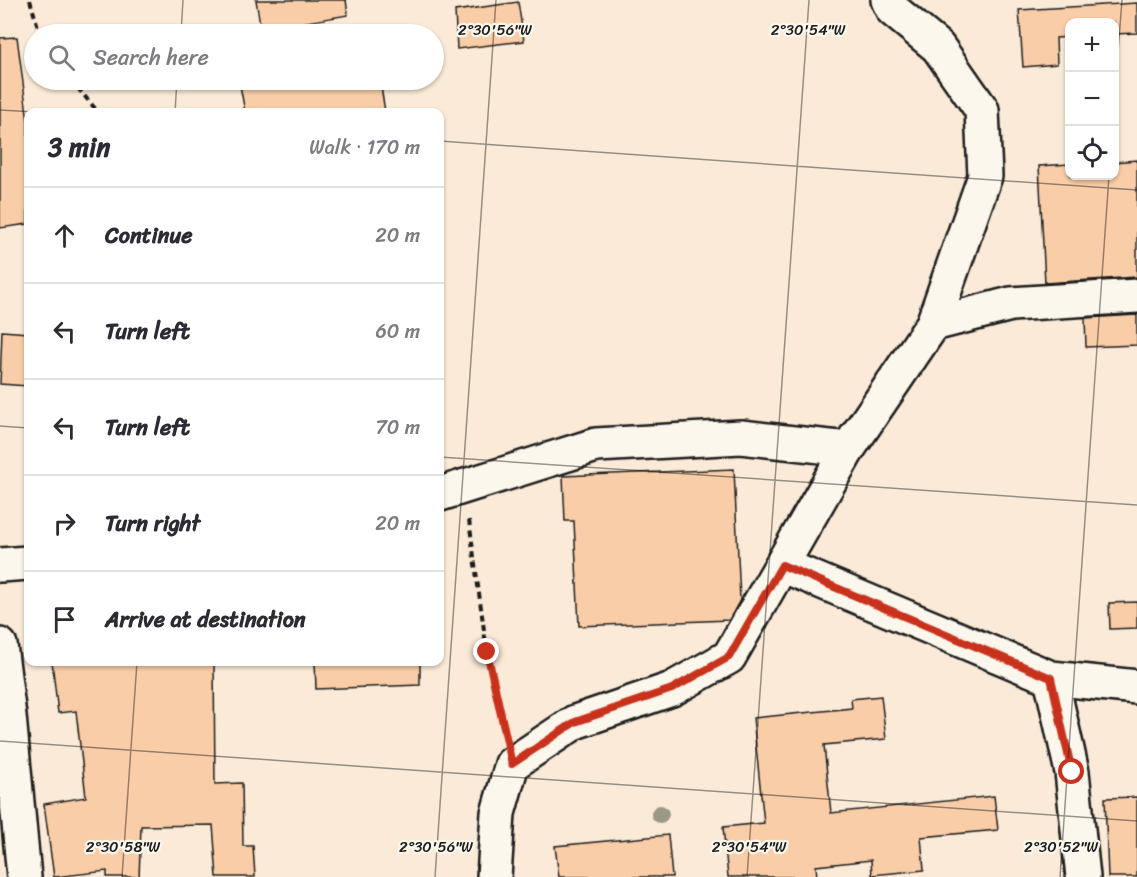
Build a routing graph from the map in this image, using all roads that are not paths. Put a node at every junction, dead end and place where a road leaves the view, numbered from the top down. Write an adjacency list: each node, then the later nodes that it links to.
1 (888, 0): 3 (street)
2 (1137, 296): 3 (street)
3 (933, 324): 4 (street)
4 (848, 449): 5 (street); 8 (street)
5 (452, 490)
6 (24, 563): 7 (street)
7 (0, 565)
8 (782, 565): 10 (street); 14 (street)
9 (0, 645): 12 (street)
10 (1051, 678): 11 (street); 15 (street)
11 (1137, 687)
12 (5, 716): 13 (street)
13 (24, 877)
14 (494, 877)
15 (1083, 877)

